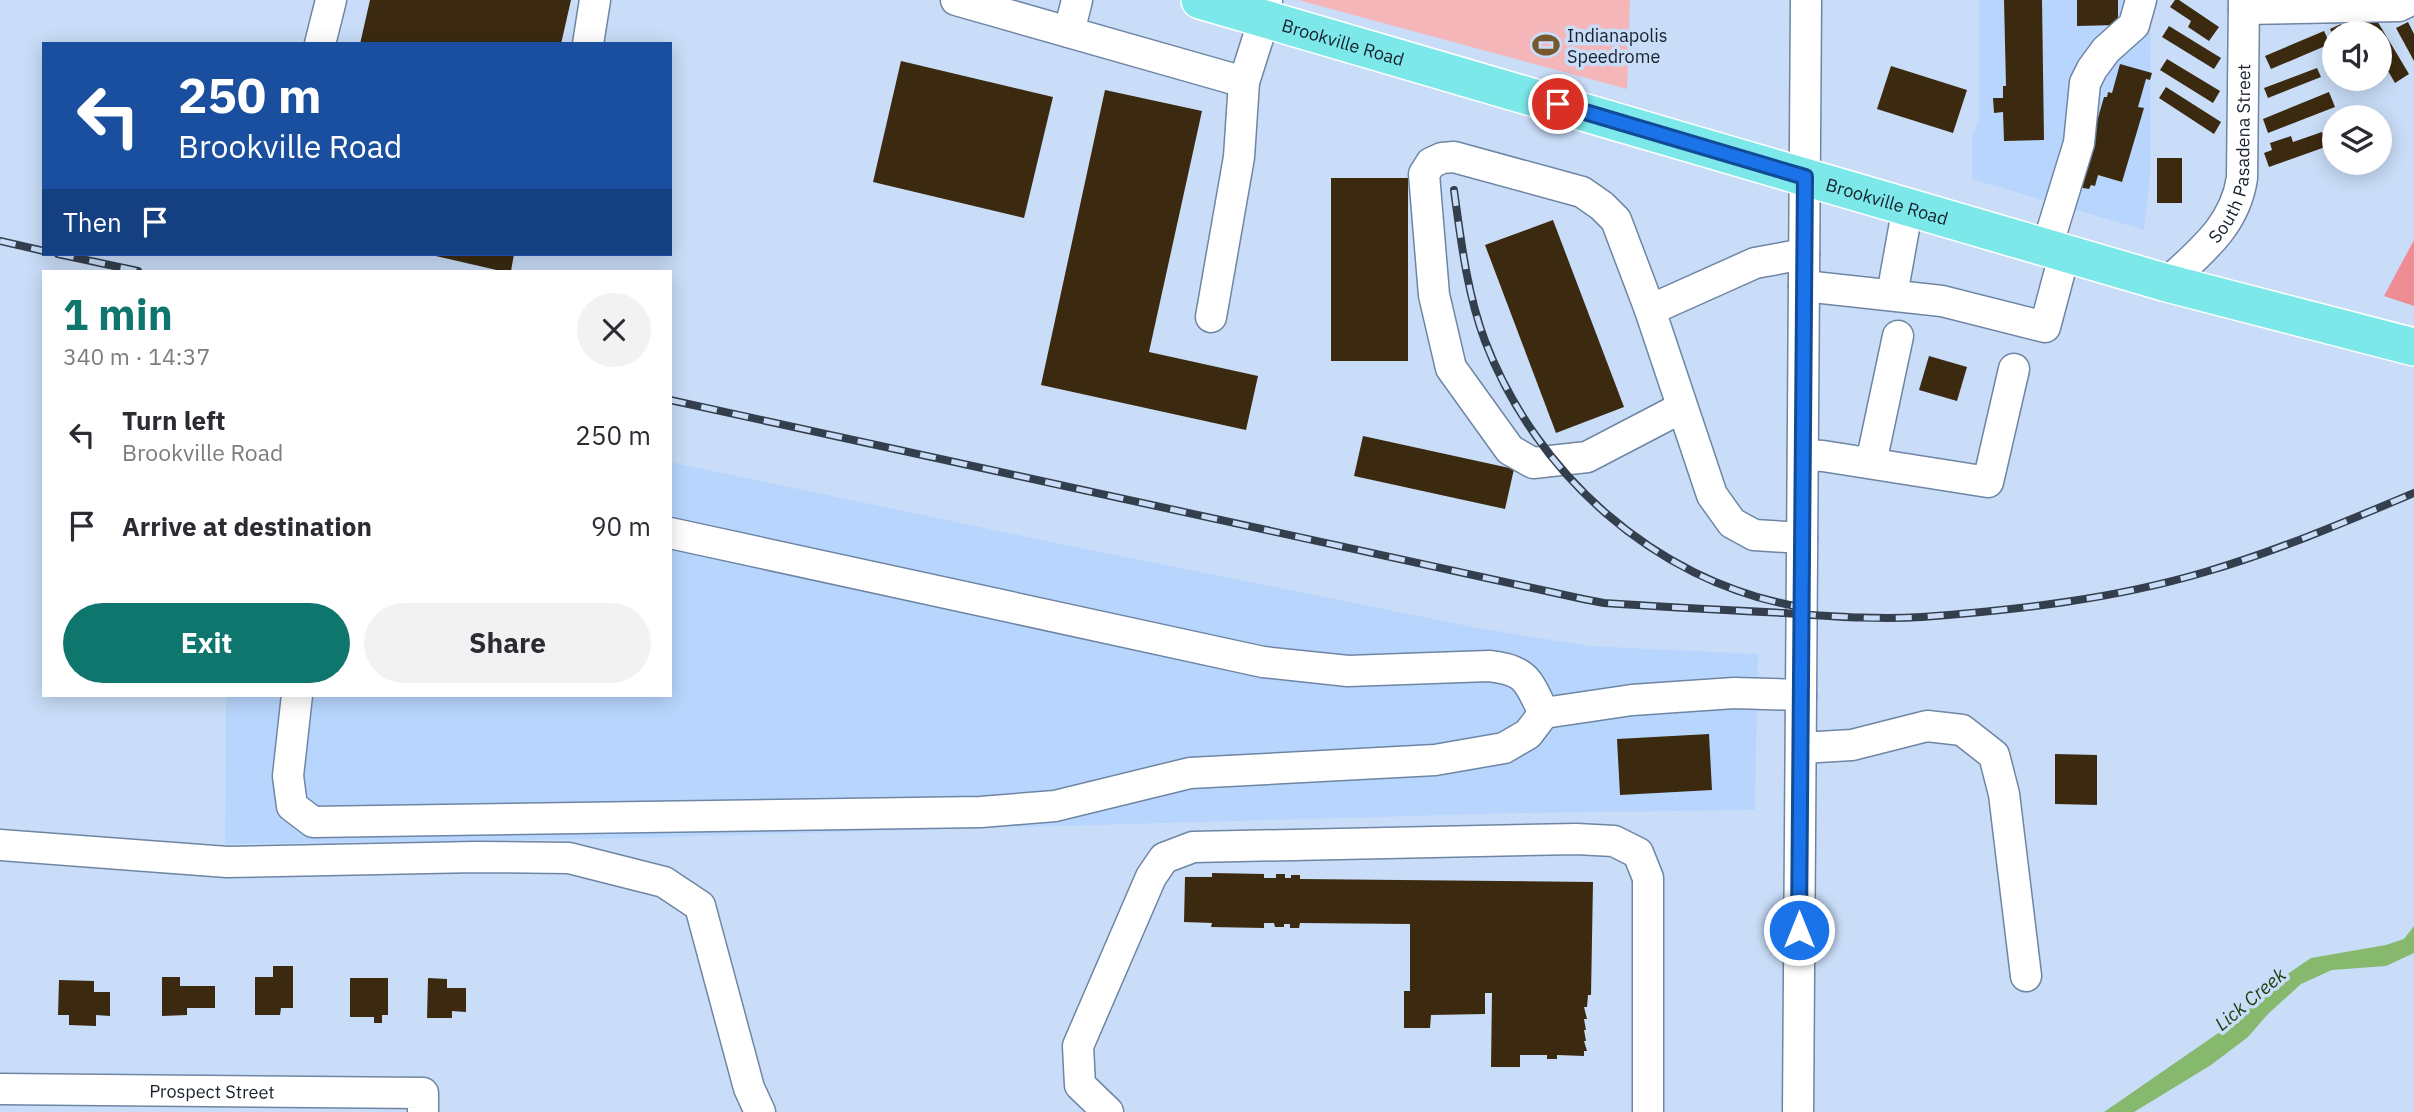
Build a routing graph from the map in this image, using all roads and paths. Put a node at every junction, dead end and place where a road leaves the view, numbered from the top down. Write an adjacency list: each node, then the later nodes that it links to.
1 (331, 0): 12 (street)
2 (595, 0): 13 (street)
3 (956, 0): 11 (street)
4 (1077, 0): 11 (street)
5 (1200, 0): 10 (main road, Brookville Road)
6 (1806, 0): 15 (street)
7 (2141, 0): 17 (street)
8 (2411, 0): 9 (street)
9 (2244, 5): 19 (street, South Pasadena Street)
10 (1265, 9): 14 (street); 15 (main road, Brookville Road)
11 (1069, 32): 14 (street)
12 (320, 42)
13 (587, 42)
14 (1244, 82): 23 (street)
15 (1805, 177): 16 (main road, Brookville Road); 18 (street)
16 (1908, 206): 17 (main road, Brookville Road); 21 (street)
17 (2056, 250): 19 (main road, Brookville Road); 21 (street)
18 (1804, 254): 20 (street); 22 (street)
19 (2167, 283): 25 (main road, Brookville Road)
20 (1804, 286): 21 (street); 28 (street)
21 (1892, 295)
22 (1650, 310): 27 (street); 27 (street)
23 (1211, 317)
24 (1898, 336): 29 (street)
25 (2414, 347)
26 (2014, 369): 29 (street)
27 (1681, 408): 31 (street)
28 (1803, 455): 29 (street); 31 (street)
29 (1871, 463)
30 (672, 533): 34 (street)
31 (1802, 538): 32 (street)
32 (1801, 695): 34 (street); 35 (street)
33 (297, 697): 34 (street)
34 (1544, 713)
35 (1801, 748): 37 (street); 43 (street)
36 (0, 845): 40 (street)
37 (2026, 976)
38 (0, 1089): 39 (street, Prospect Street)
39 (423, 1102)
40 (760, 1112)
41 (1108, 1112): 42 (street)
42 (1648, 1112)
43 (1798, 1112)

